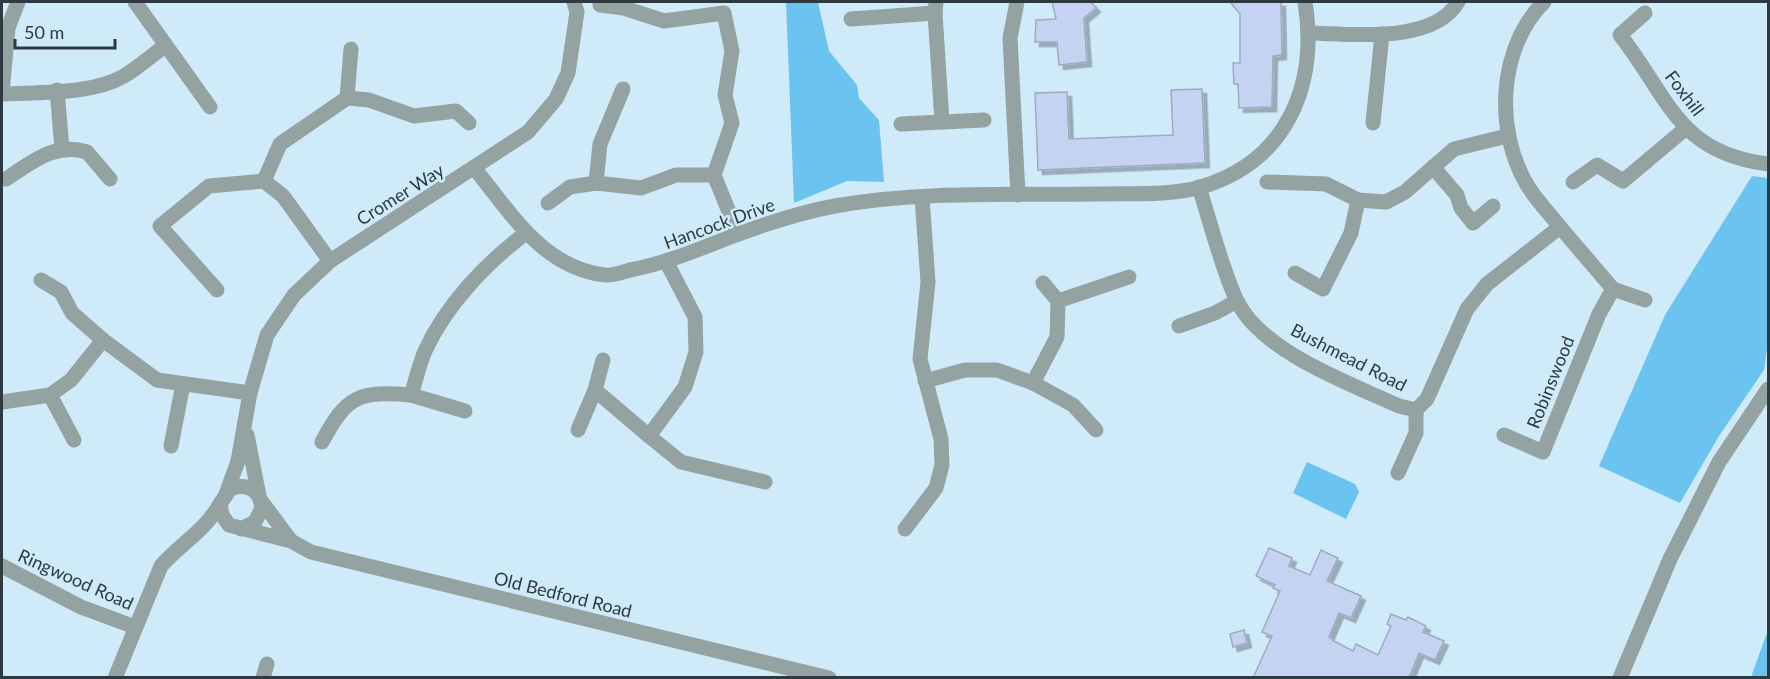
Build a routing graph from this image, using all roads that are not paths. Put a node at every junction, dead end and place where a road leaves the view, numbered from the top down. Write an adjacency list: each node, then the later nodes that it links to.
1 (18, 2): 19 (street)
2 (574, 2): 32 (street, Cromer Way)
3 (1017, 2): 41 (street)
4 (1305, 2): 13 (street, Hancock Drive)
5 (1458, 2): 14 (street)
6 (1544, 2): 28 (street)
7 (140, 3): 15 (street)
8 (600, 5): 9 (street)
9 (625, 5): 33 (street)
10 (935, 7): 12 (street); 23 (street)
11 (1645, 13): 27 (street, Foxhill)
12 (851, 18)
13 (1310, 33): 14 (street); 40 (street, Hancock Drive)
14 (1382, 34): 25 (street)
15 (165, 46): 18 (street); 21 (street)
16 (351, 49): 20 (street)
17 (623, 89): 39 (street)
18 (57, 90): 19 (street); 29 (street)
19 (2, 93)
20 (346, 98): 24 (street); 36 (street)
21 (210, 107)
22 (984, 120): 23 (street)
23 (942, 122): 26 (street)
24 (469, 123)
25 (1373, 123)
26 (901, 124)
27 (1685, 129): 30 (street, Foxhill); 38 (street)
28 (1507, 136): 31 (street); 46 (street)
29 (62, 149): 34 (street); 35 (street)
30 (1768, 165)
31 (1433, 167): 43 (street); 45 (street)
32 (475, 169): 47 (street, Hancock Drive); 49 (street, Cromer Way)
33 (714, 175): 39 (street); 48 (street)
34 (6, 179)
35 (110, 179)
36 (264, 181): 49 (street); 56 (street)
37 (1267, 182): 43 (street)
38 (1573, 182)
39 (596, 183): 44 (street)
40 (1199, 187): 41 (street, Hancock Drive); 59 (street, Bushmead Road)
41 (1018, 195): 42 (street, Hancock Drive)
42 (922, 197): 48 (street, Hancock Drive); 63 (street)
43 (1358, 200): 51 (street)
44 (548, 203)
45 (1493, 207)
46 (1560, 227): 55 (street); 72 (street, Bushmead Road)
47 (526, 233): 50 (street, Hancock Drive); 70 (street)
48 (738, 234): 50 (street, Hancock Drive)
49 (330, 261): 68 (street, Cromer Way)
50 (667, 263): 78 (street)
51 (1295, 273)
52 (1129, 277): 58 (street)
53 (41, 280): 61 (street)
54 (1043, 283): 58 (street)
55 (1613, 289): 57 (street); 77 (street, Robinswood)
56 (217, 290)
57 (1645, 300)
58 (1058, 301): 64 (street)
59 (1237, 301): 60 (street); 72 (street, Bushmead Road)
60 (1179, 326)
61 (103, 340): 65 (street); 69 (street)
62 (603, 360): 67 (street)
63 (925, 381): 64 (street); 87 (street)
64 (1033, 383): 76 (street)
65 (183, 384): 68 (street); 81 (street)
66 (1768, 389): 94 (street)
67 (595, 390): 75 (street); 78 (street)
68 (250, 393): 74 (street, Cromer Way)
69 (50, 395): 71 (street); 79 (street)
70 (411, 395): 73 (street); 80 (street)
71 (2, 402)
72 (1416, 410): 82 (street)
73 (465, 411)
74 (246, 426): 84 (street, Cromer Way); 85 (street, Cromer Way)
75 (578, 430)
76 (1096, 430)
77 (1504, 435)
78 (649, 436): 83 (street)
79 (74, 440)
80 (322, 442)
81 (171, 446)
82 (1398, 473)
83 (765, 482)
84 (223, 499): 85 (street); 86 (street); 88 (street)
85 (260, 499): 86 (street); 89 (street, Old Bedford Road)
86 (238, 528): 88 (street, Old Bedford Road); 89 (street, Old Bedford Road)
87 (905, 529)
88 (200, 532): 91 (street)
89 (291, 541): 93 (street, Old Bedford Road)
90 (2, 566): 91 (street, Ringwood Road)
91 (135, 627): 92 (street)
92 (115, 678)
93 (829, 678)
94 (1620, 678)

